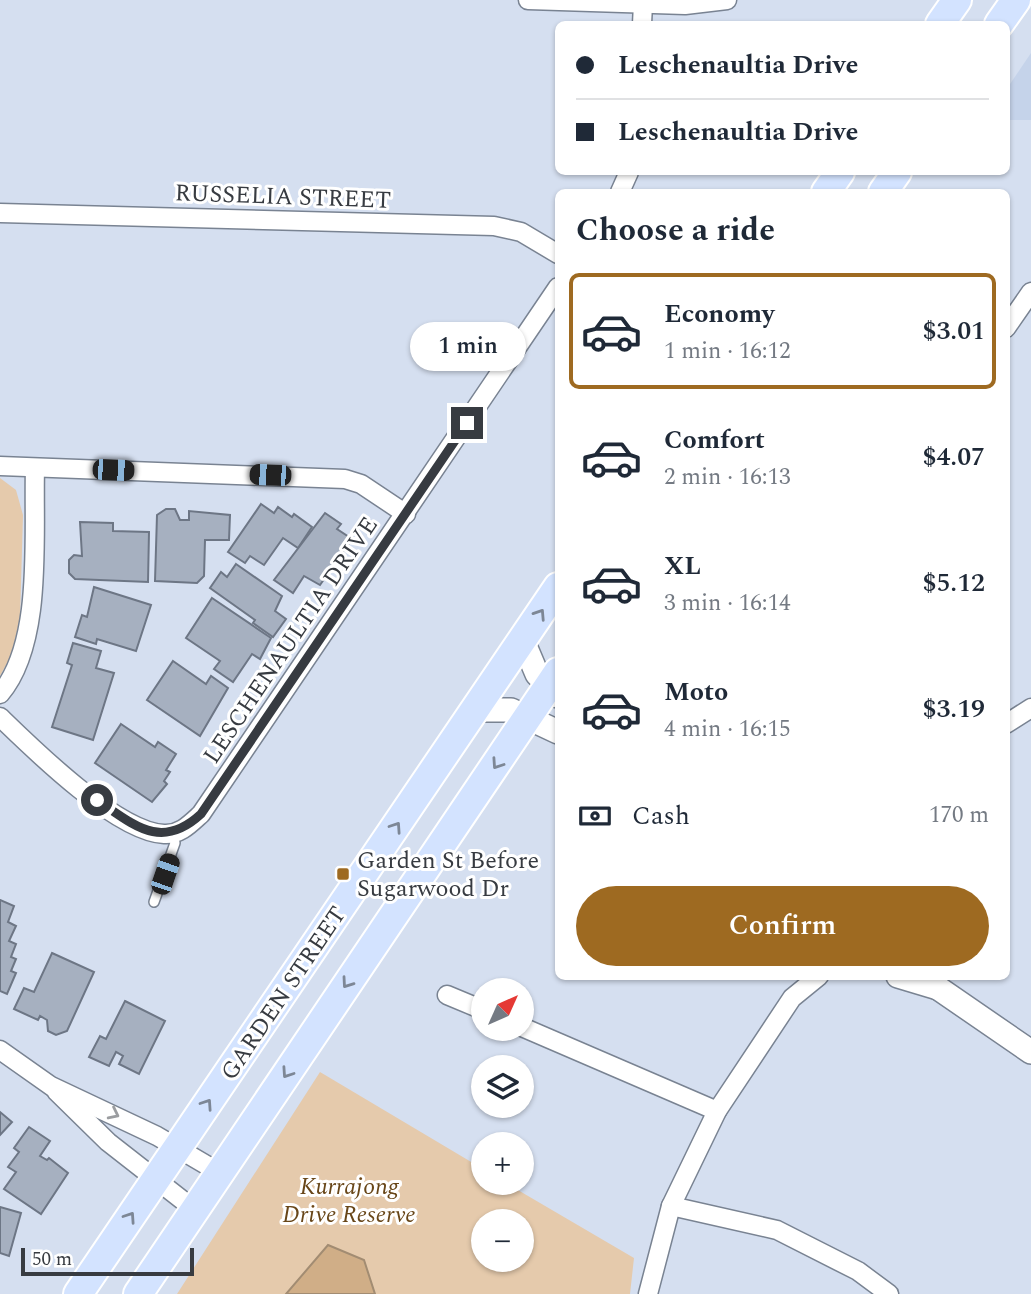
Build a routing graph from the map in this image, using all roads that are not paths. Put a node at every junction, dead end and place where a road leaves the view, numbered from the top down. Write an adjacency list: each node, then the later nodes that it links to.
1 (528, 0): 5 (street)
2 (727, 0): 5 (street)
3 (957, 0): 7 (main road)
4 (1016, 0): 8 (main road)
5 (643, 4): 6 (street)
6 (642, 21)
7 (942, 21)
8 (1001, 21)
9 (0, 213): 10 (street, RUSSELIA STREET)
10 (555, 252)
11 (555, 291): 16 (street, LESCHENAULTIA DRIVE)
12 (1031, 292): 13 (street)
13 (1010, 322)
14 (0, 467): 15 (street)
15 (35, 468): 16 (street); 20 (street)
16 (406, 514): 27 (street, LESCHENAULTIA DRIVE)
17 (555, 592): 18 (main road, GARDEN STREET, one-way to 17)
18 (523, 641): 19 (street); 22 (main road, GARDEN STREET)
19 (555, 685): 24 (main road, GARDEN STREET)
20 (0, 694)
21 (1031, 708): 25 (street)
22 (475, 710): 24 (street); 40 (main road, GARDEN STREET, one-way to 22)
23 (0, 717): 27 (street)
24 (528, 717): 26 (street); 41 (main road, GARDEN STREET, one-way to 41)
25 (1010, 721)
26 (555, 730)
27 (173, 833): 28 (lane)
28 (154, 902)
29 (797, 980): 33 (street)
30 (815, 980): 33 (street)
31 (932, 982): 37 (street)
32 (447, 995): 34 (street)
33 (792, 998): 39 (street)
34 (471, 1005)
35 (534, 1032): 39 (street)
36 (0, 1050): 38 (street)
37 (1031, 1052)
38 (51, 1086): 40 (street, one-way to 40); 42 (street)
39 (717, 1111): 43 (street)
40 (178, 1147): 41 (street); 42 (main road, GARDEN STREET)
41 (219, 1173): 44 (main road, GARDEN STREET)
42 (155, 1181): 44 (street); 45 (main road, GARDEN STREET, one-way to 42)
43 (671, 1206): 47 (street); 48 (street)
44 (195, 1210): 46 (main road, GARDEN STREET)
45 (78, 1294)
46 (138, 1294)
47 (648, 1294)
48 (889, 1294)

